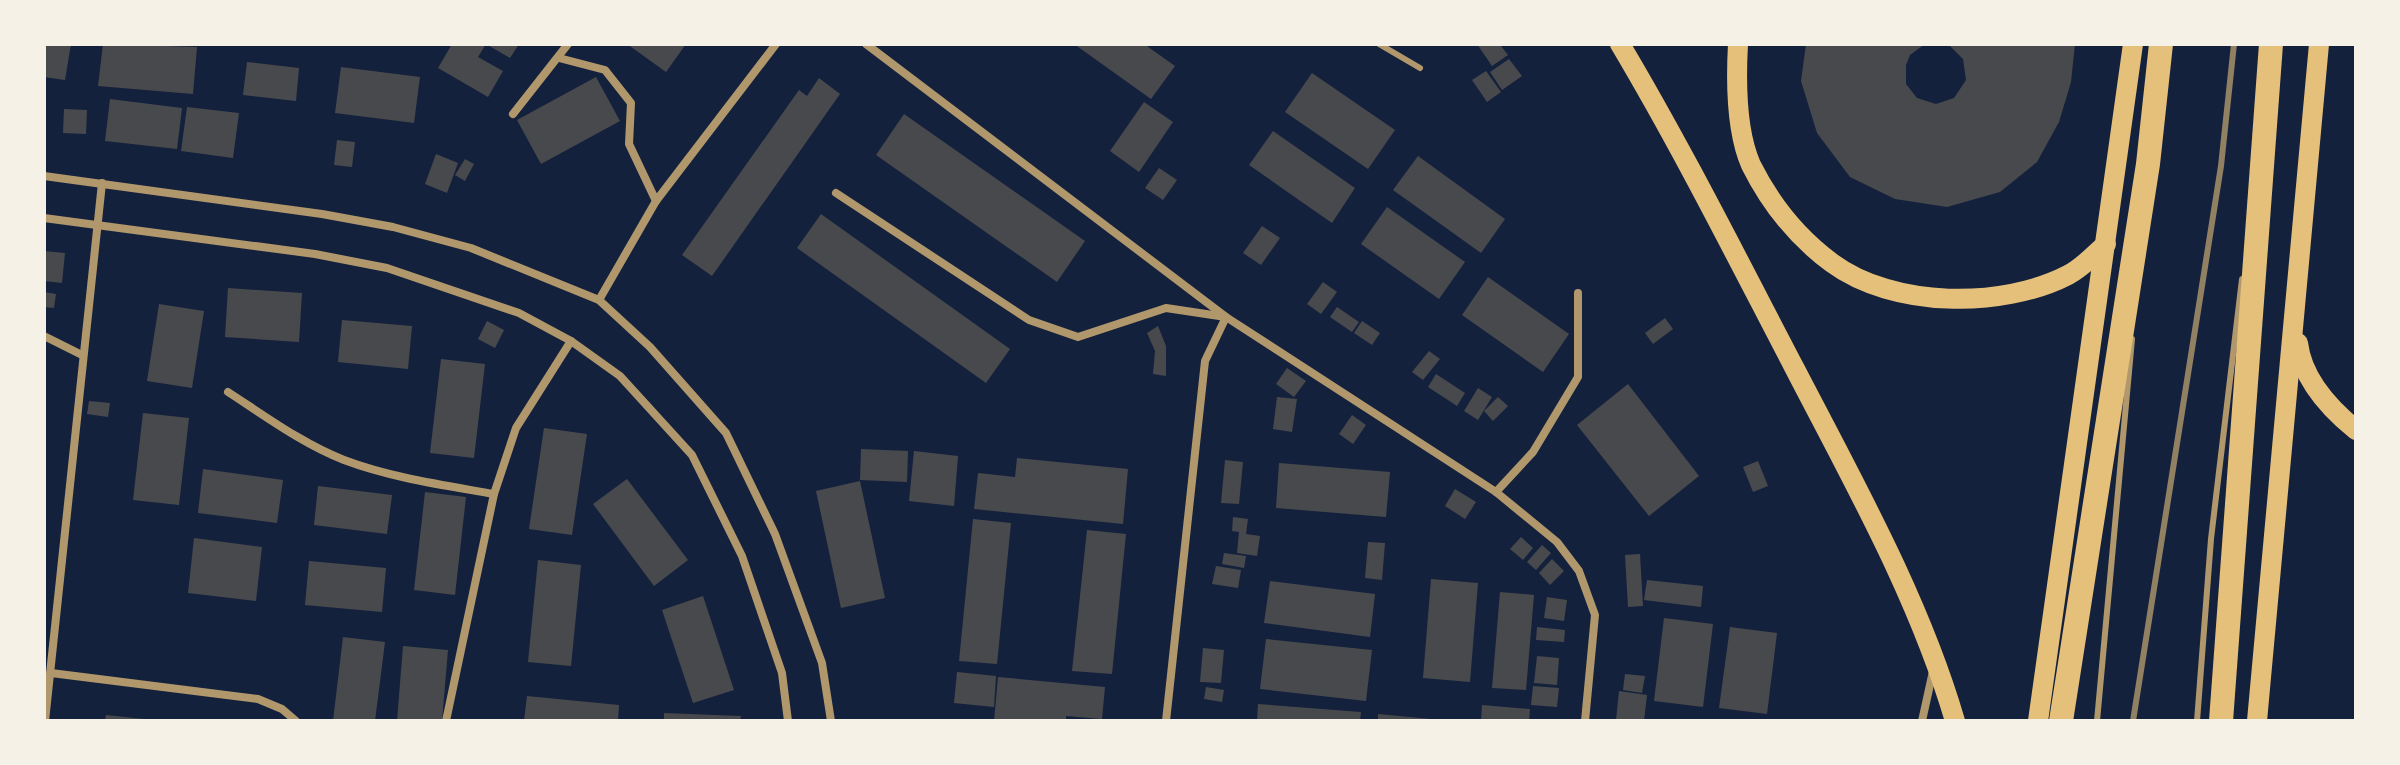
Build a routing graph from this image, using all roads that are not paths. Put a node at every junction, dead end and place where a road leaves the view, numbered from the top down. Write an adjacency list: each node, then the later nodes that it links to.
1 (568, 44): 11 (street)
2 (776, 44): 18 (street)
3 (866, 44): 28 (street)
4 (1379, 44): 12 (lane)
5 (1620, 44): 37 (main road)
6 (1738, 44): 22 (main road)
7 (2133, 44): 22 (main road)
8 (2161, 44): 14 (highway)
9 (2270, 44): 21 (lane); 52 (highway)
10 (2319, 44): 26 (main road)
11 (559, 58): 13 (street); 18 (street)
12 (1420, 68)
13 (513, 114)
14 (2148, 164): 27 (lane); 49 (highway)
15 (44, 176): 16 (street)
16 (102, 183): 20 (street); 25 (street)
17 (836, 193): 28 (street)
18 (656, 201): 25 (street)
19 (44, 218): 20 (street)
20 (97, 225): 31 (street); 32 (street)
21 (2248, 230)
22 (2106, 244): 48 (main road)
23 (2242, 276): 51 (lane)
24 (1578, 293): 35 (street)
25 (599, 300): 43 (street)
26 (2294, 304): 34 (main road); 53 (main road)
27 (2135, 307)
28 (1226, 317): 35 (street); 44 (street)
29 (2134, 323): 50 (lane)
30 (44, 336): 32 (street)
31 (571, 341): 36 (street); 42 (street)
32 (82, 355): 38 (street)
33 (228, 392): 36 (street)
34 (2356, 430)
35 (1496, 492): 45 (street)
36 (494, 494): 41 (street)
37 (1936, 657): 46 (street); 47 (main road)
38 (51, 673): 39 (street); 40 (street)
39 (45, 717)
40 (296, 721)
41 (446, 721)
42 (788, 721)
43 (831, 721)
44 (1166, 721)
45 (1585, 721)
46 (1922, 721)
47 (1955, 721)
48 (2038, 721)
49 (2061, 721)
50 (2097, 721)
51 (2197, 721)
52 (2221, 721)
53 (2257, 721)

